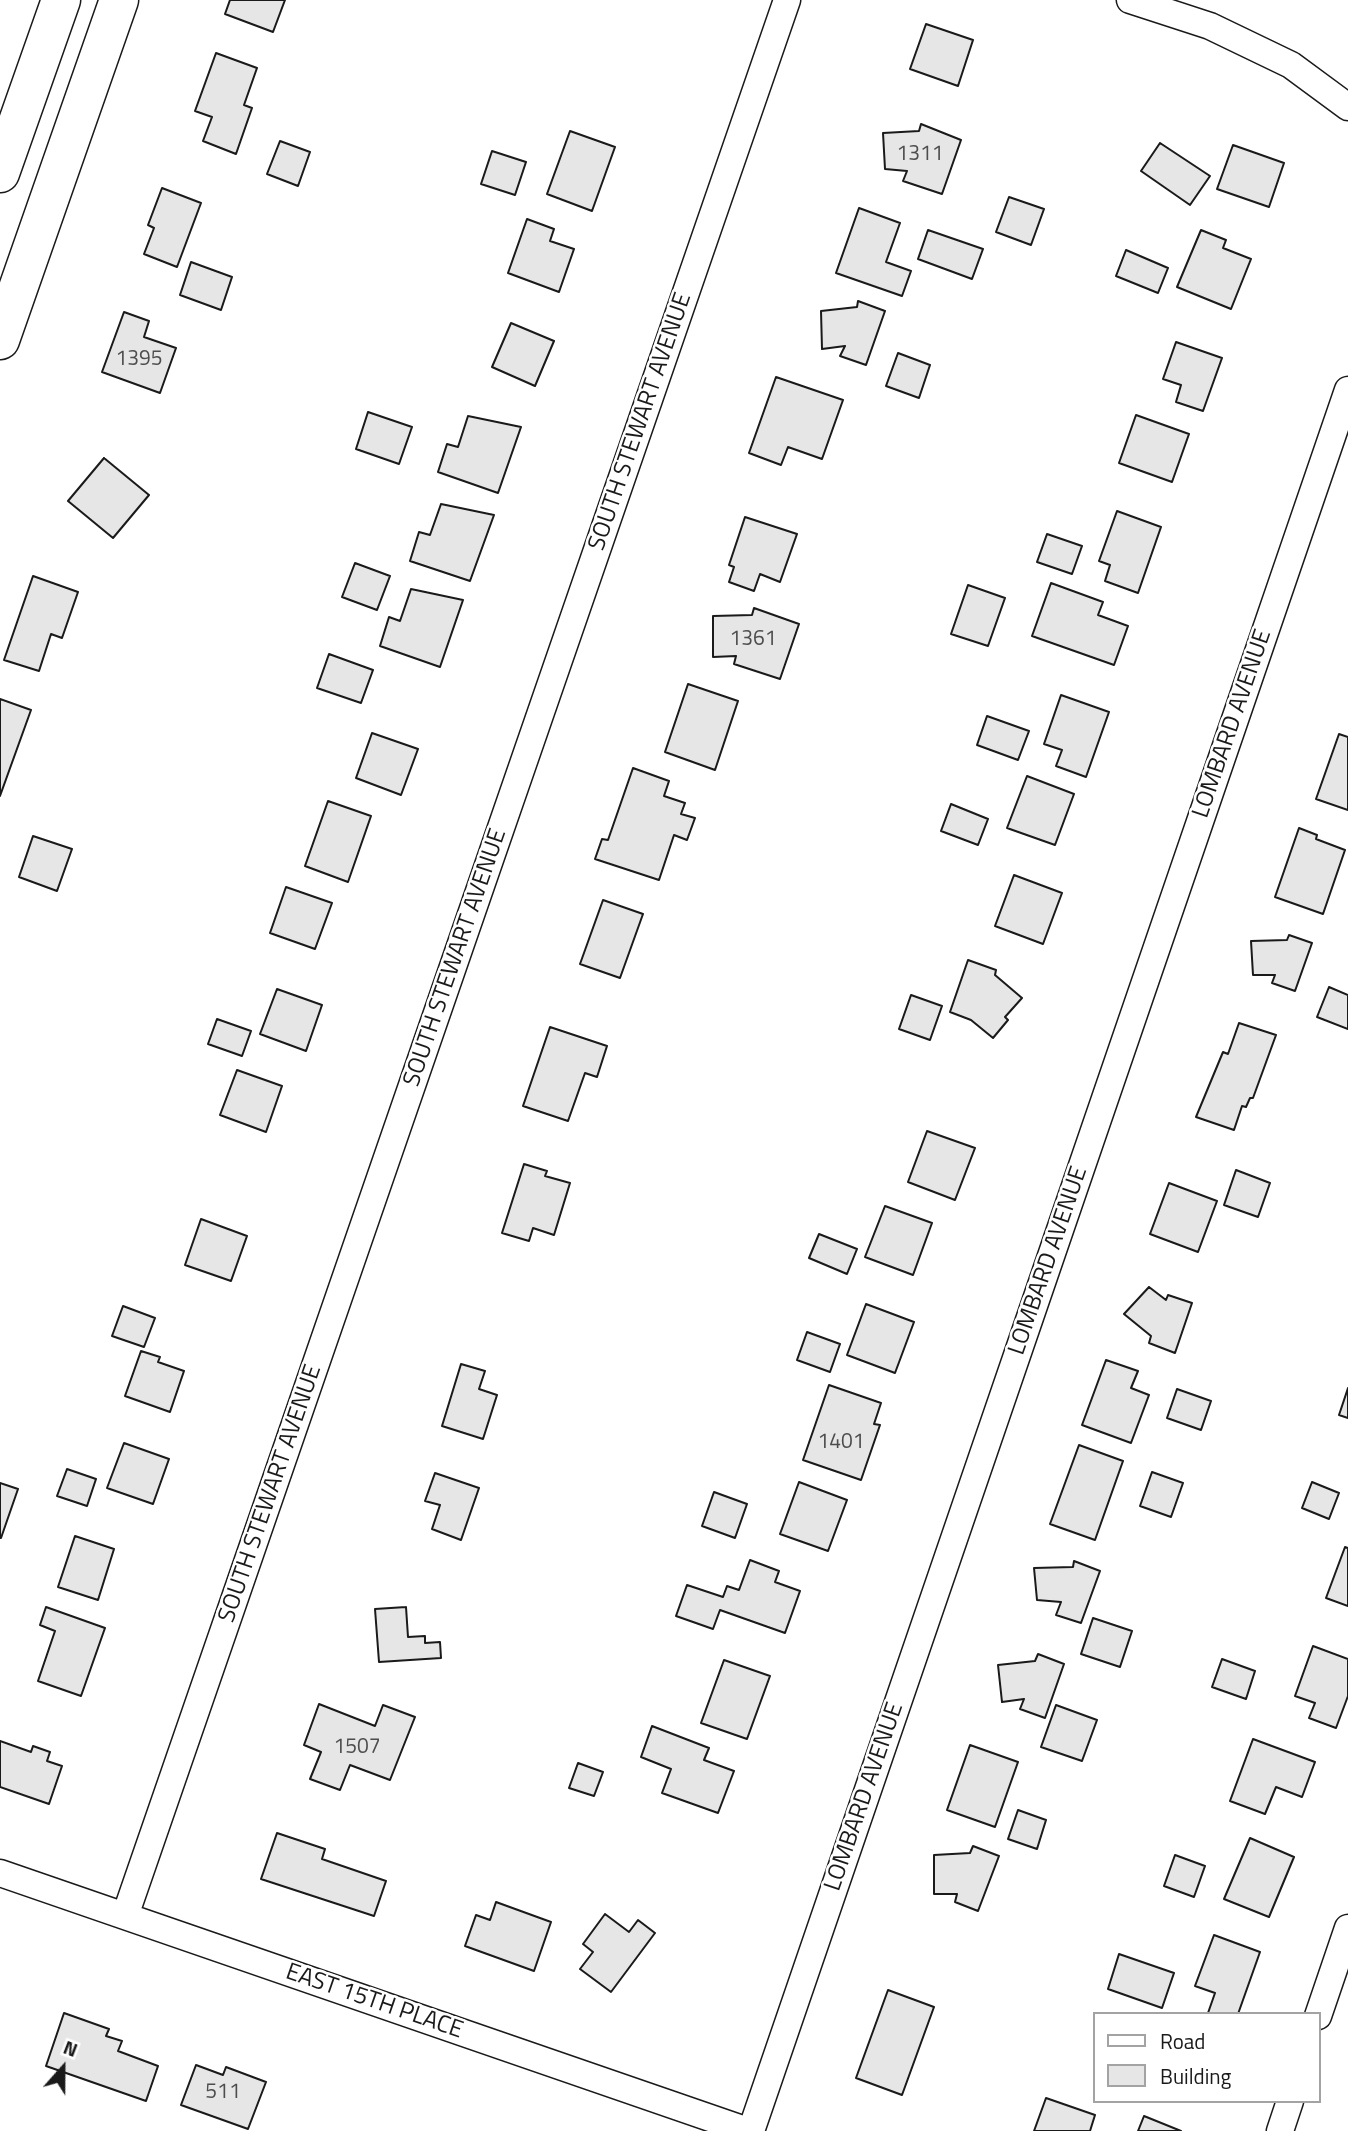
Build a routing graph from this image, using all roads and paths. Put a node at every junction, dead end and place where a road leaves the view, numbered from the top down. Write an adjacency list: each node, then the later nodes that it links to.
1 (61, 0): 6 (main road)
2 (119, 0): 7 (main road)
3 (787, 0): 10 (street, SOUTH STEWART AVENUE)
4 (1130, 0): 5 (street)
5 (1348, 107)
6 (0, 173)
7 (0, 338)
8 (1348, 390): 14 (street, LOMBARD AVENUE)
9 (0, 1873): 10 (street, EAST 15TH PLACE)
10 (125, 1916): 14 (street, EAST 15TH PLACE)
11 (1348, 1928): 12 (street)
12 (1319, 2012)
13 (1289, 2103): 15 (street)
14 (749, 2131)
15 (1280, 2131)

